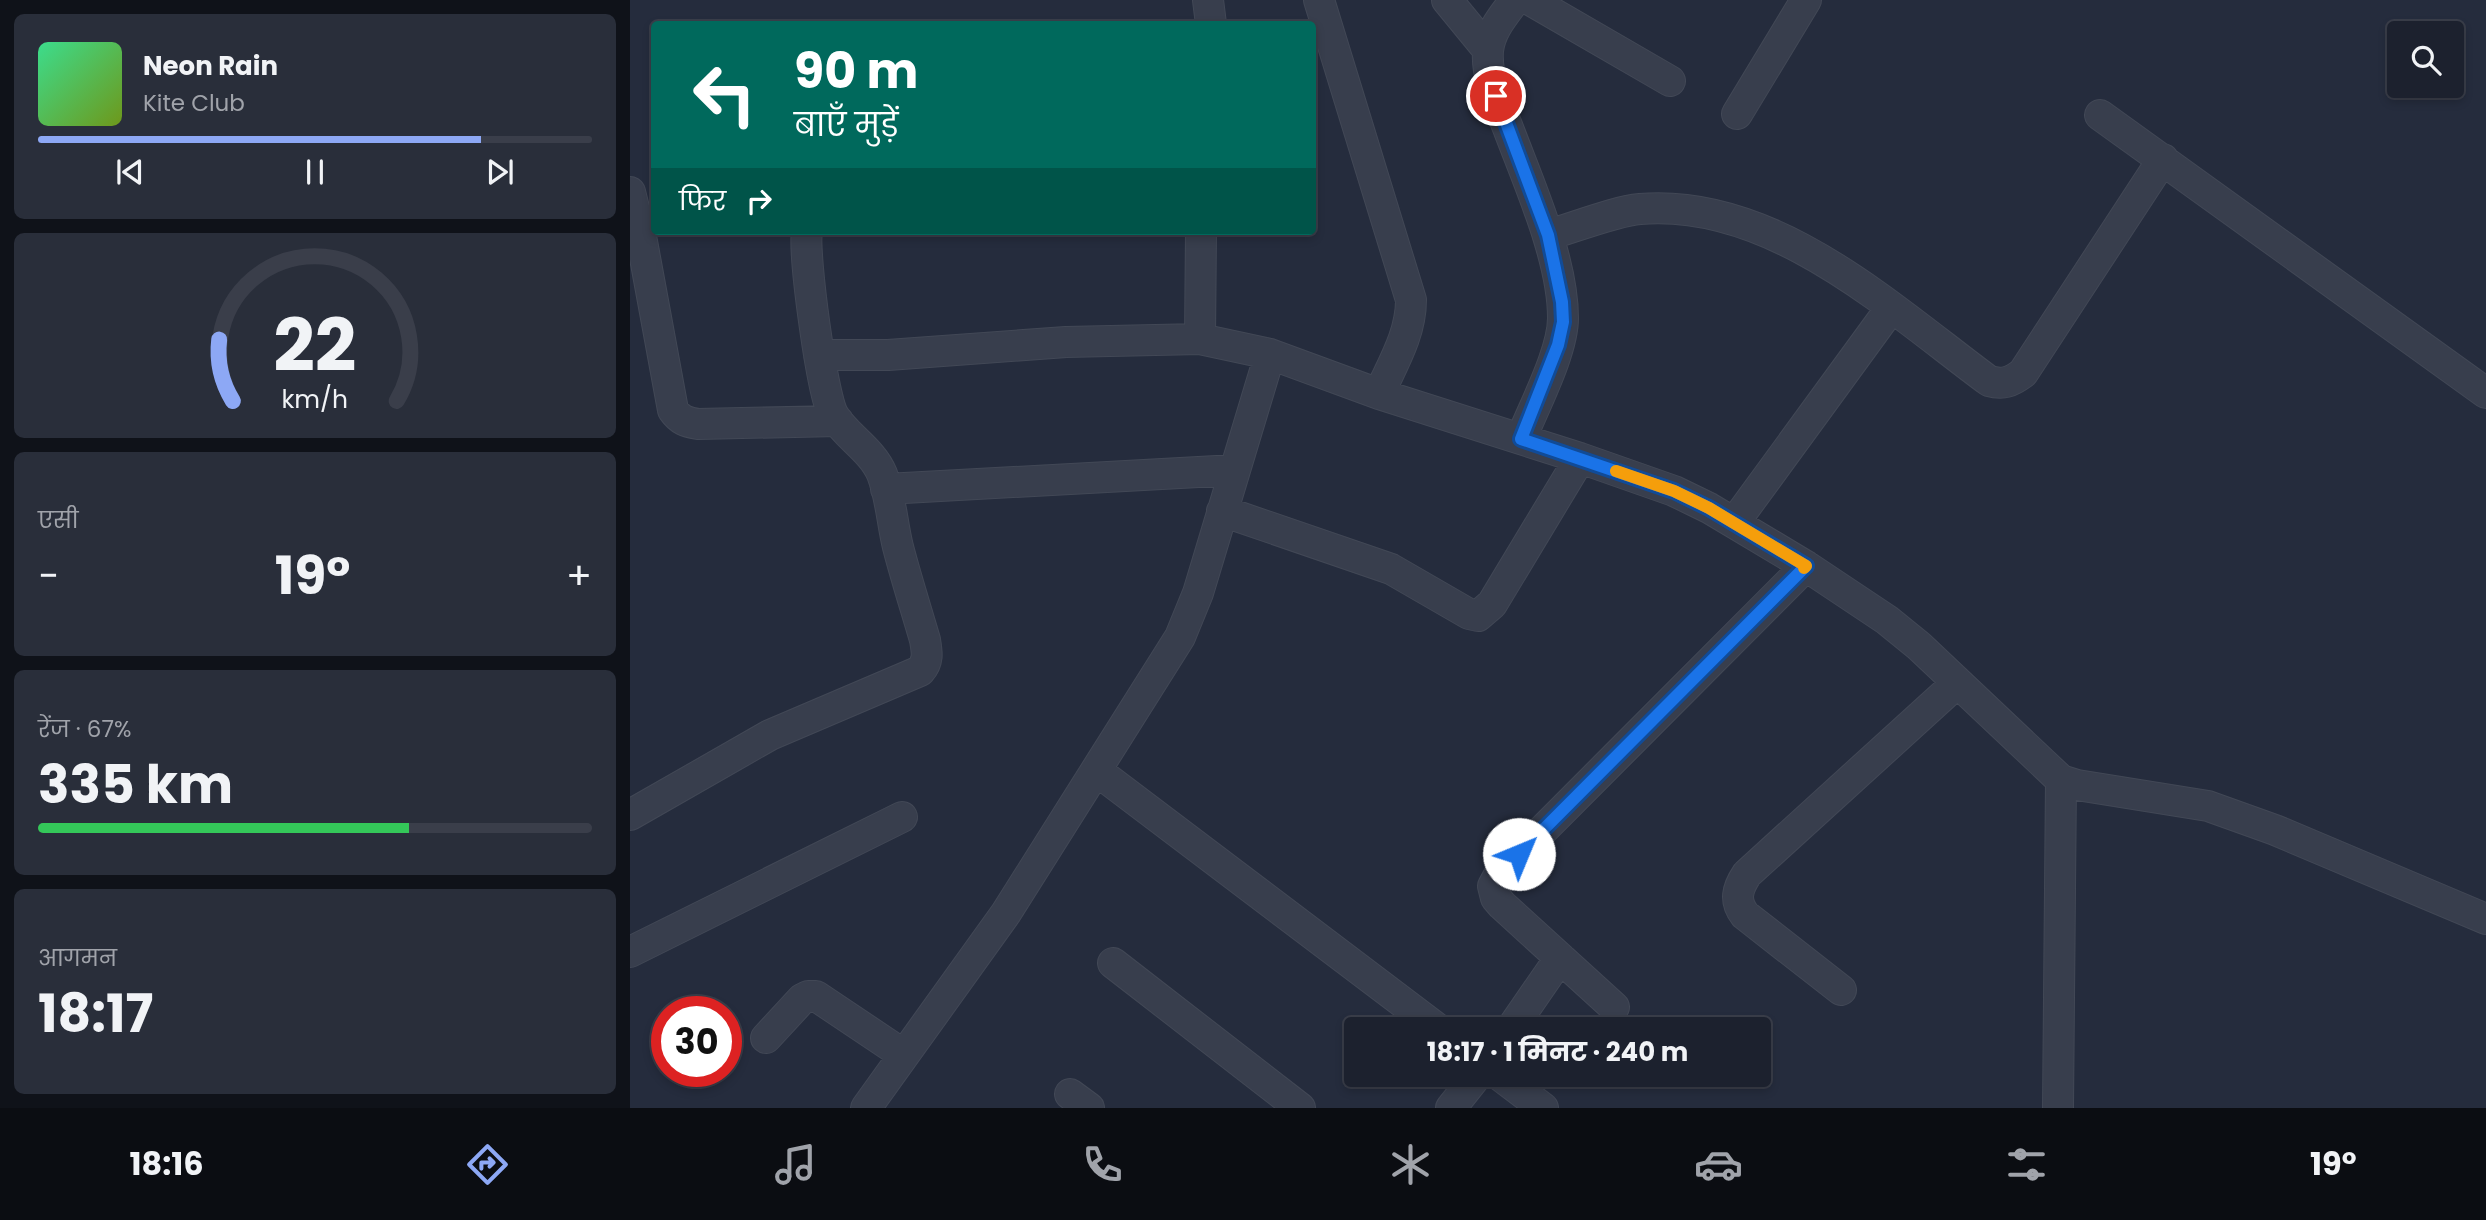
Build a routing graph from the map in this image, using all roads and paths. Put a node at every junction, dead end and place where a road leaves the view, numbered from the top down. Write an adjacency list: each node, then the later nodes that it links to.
1 (1208, 0): 7 (street)
2 (1320, 0): 23 (street)
3 (1447, 0): 8 (street)
4 (1515, 0): 8 (street)
5 (1530, 0): 9 (street)
6 (1805, 0): 10 (street)
7 (1211, 21)
8 (1488, 50): 16 (street)
9 (1671, 81)
10 (1737, 114)
11 (2100, 114): 12 (street)
12 (2163, 159): 18 (street); 22 (street)
13 (630, 191): 17 (street)
14 (807, 235): 21 (street)
15 (1201, 235): 19 (street)
16 (1548, 235): 18 (street); 25 (street)
17 (636, 237): 24 (street)
18 (1891, 307): 30 (street)
19 (1200, 339): 20 (street); 21 (street)
20 (1270, 354): 23 (street); 27 (street)
21 (819, 355): 24 (street)
22 (2486, 393)
23 (1380, 394): 25 (street)
24 (838, 421): 28 (street)
25 (1521, 439): 26 (street)
26 (1580, 458): 29 (street); 30 (street)
27 (1235, 470): 28 (street); 29 (street)
28 (886, 489): 35 (street)
29 (1222, 511): 33 (street)
30 (1734, 523): 31 (street)
31 (1806, 566): 32 (street); 39 (street)
32 (1957, 682): 34 (street); 41 (street)
33 (1097, 771): 43 (street); 46 (street)
34 (2060, 780): 37 (street); 53 (street)
35 (630, 815)
36 (902, 817): 38 (street)
37 (2486, 919)
38 (630, 952)
39 (1560, 958): 42 (street); 44 (street)
40 (1113, 963): 50 (street)
41 (1841, 990)
42 (1614, 1007)
43 (1422, 1017)
44 (1519, 1017)
45 (766, 1038): 46 (street)
46 (904, 1055): 49 (street)
47 (1468, 1087): 51 (street)
48 (1515, 1087): 52 (street)
49 (866, 1108)
50 (1300, 1108)
51 (1451, 1108)
52 (1543, 1108)
53 (2058, 1108)

